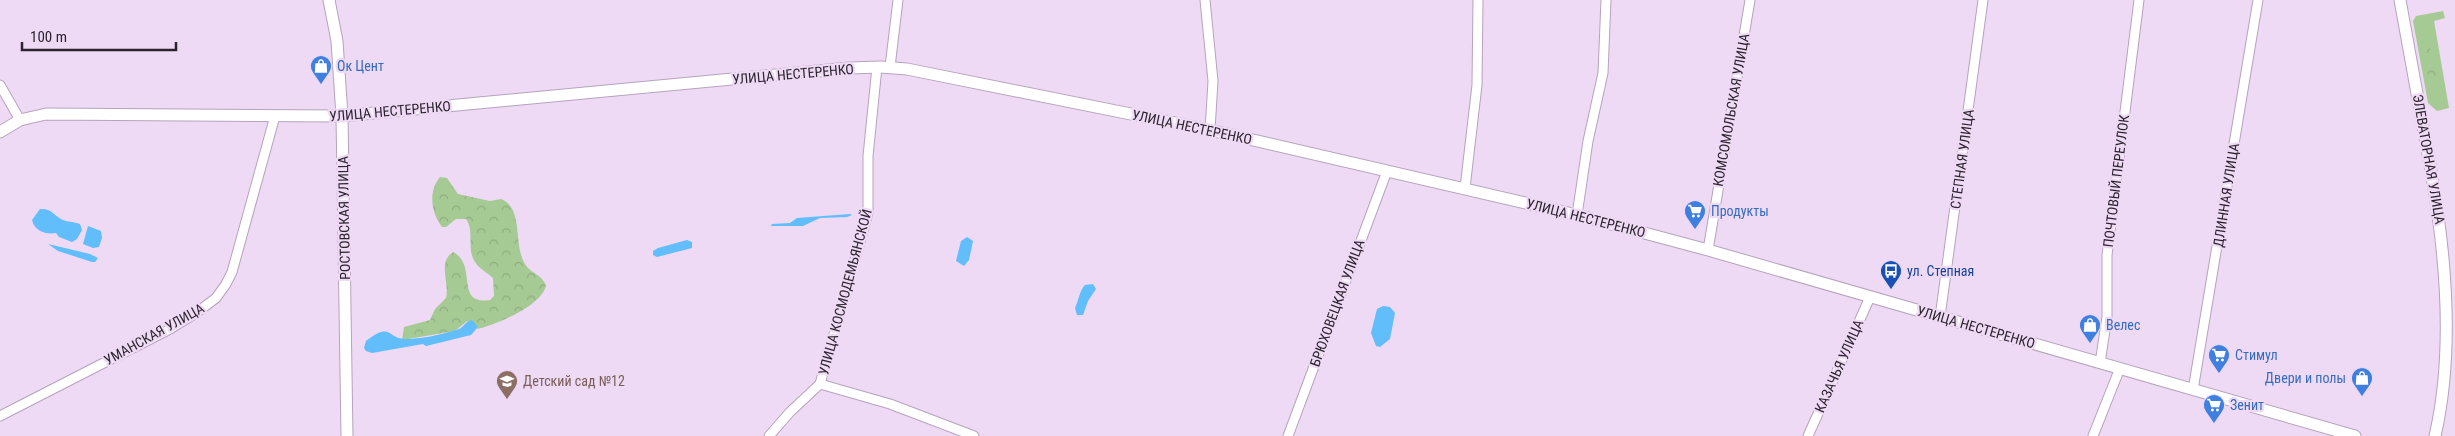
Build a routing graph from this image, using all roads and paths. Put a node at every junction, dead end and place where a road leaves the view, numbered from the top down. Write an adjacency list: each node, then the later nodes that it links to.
1 (329, 0): 15 (street, РОСТОВСКАЯ УЛИЦА)
2 (898, 0): 12 (street)
3 (1205, 0): 17 (street)
4 (1478, 0): 20 (street)
5 (1606, 0): 21 (street)
6 (1750, 0): 22 (street, КОМСОМОЛЬСКАЯ УЛИЦА)
7 (1983, 0): 24 (street, СТЕПНАЯ УЛИЦА)
8 (2139, 0): 25 (street, ПОЧТОВЫЙ ПЕРЕУЛОК)
9 (2258, 0): 28 (street, ДЛИННАЯ УЛИЦА)
10 (2400, 0): 37 (street, ЭЛЕВАТОРНАЯ УЛИЦА)
11 (877, 67): 12 (street, УЛИЦА НЕСТЕРЕНКО); 15 (street, УЛИЦА НЕСТЕРЕНКО); 27 (street, УЛИЦА КОСМОДЕМЬЯНСКОЙ)
12 (890, 68): 17 (street, УЛИЦА НЕСТЕРЕНКО)
13 (0, 85): 16 (street)
14 (275, 116): 15 (street, УЛИЦА НЕСТЕРЕНКО); 16 (street, УЛИЦА НЕСТЕРЕНКО); 29 (street, УМАНСКАЯ УЛИЦА)
15 (342, 116): 30 (street, РОСТОВСКАЯ УЛИЦА)
16 (20, 120): 18 (street, УЛИЦА НЕСТЕРЕНКО)
17 (1210, 130): 19 (street, УЛИЦА НЕСТЕРЕНКО)
18 (0, 132)
19 (1386, 171): 20 (street, УЛИЦА НЕСТЕРЕНКО); 33 (street, БРЮХОВЕЦКАЯ УЛИЦА)
20 (1465, 188): 21 (street, УЛИЦА НЕСТЕРЕНКО)
21 (1577, 215): 22 (street, УЛИЦА НЕСТЕРЕНКО)
22 (1708, 250): 23 (street, УЛИЦА НЕСТЕРЕНКО)
23 (1870, 297): 24 (street, УЛИЦА НЕСТЕРЕНКО); 34 (street, КАЗАЧЬЯ УЛИЦА)
24 (1940, 317): 25 (street, УЛИЦА НЕСТЕРЕНКО)
25 (2100, 363): 26 (street, УЛИЦА НЕСТЕРЕНКО)
26 (2120, 368): 28 (street, УЛИЦА НЕСТЕРЕНКО); 35 (street)
27 (820, 384): 31 (street, УЛИЦА КОСМОДЕМЬЯНСКОЙ); 32 (street)
28 (2194, 390): 36 (street, УЛИЦА НЕСТЕРЕНКО)
29 (0, 416)
30 (347, 436)
31 (770, 436)
32 (974, 436)
33 (1288, 436)
34 (1808, 436)
35 (2093, 436)
36 (2355, 436)
37 (2435, 436)

